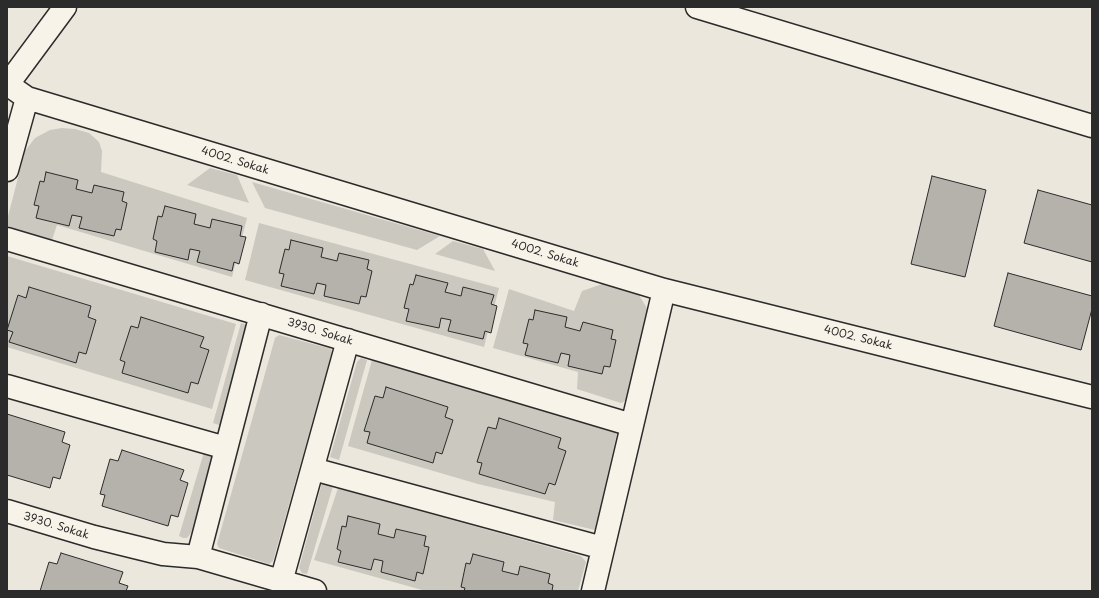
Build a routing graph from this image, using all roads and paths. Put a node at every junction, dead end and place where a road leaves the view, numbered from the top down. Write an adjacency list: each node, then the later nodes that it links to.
1 (65, 7): 3 (street)
2 (697, 7): 5 (street)
3 (8, 84): 4 (street, 4002. Sokak)
4 (27, 98): 6 (street); 8 (street, 4002. Sokak)
5 (1092, 126)
6 (7, 170)
7 (7, 239): 9 (street, 3930. Sokak)
8 (664, 290): 12 (street, 4002. Sokak); 13 (street)
9 (261, 314): 10 (street, 3930. Sokak); 14 (street)
10 (348, 340): 13 (street, 3930. Sokak); 15 (street)
11 (7, 386): 14 (street)
12 (1092, 397)
13 (632, 425): 17 (street)
14 (226, 448): 18 (street)
15 (313, 469): 17 (street); 19 (street)
16 (7, 511): 18 (street, 3930. Sokak)
17 (603, 548): 21 (street)
18 (198, 557): 19 (street, 3930. Sokak)
19 (281, 582): 20 (street, 3930. Sokak)
20 (315, 591)
21 (593, 591)

